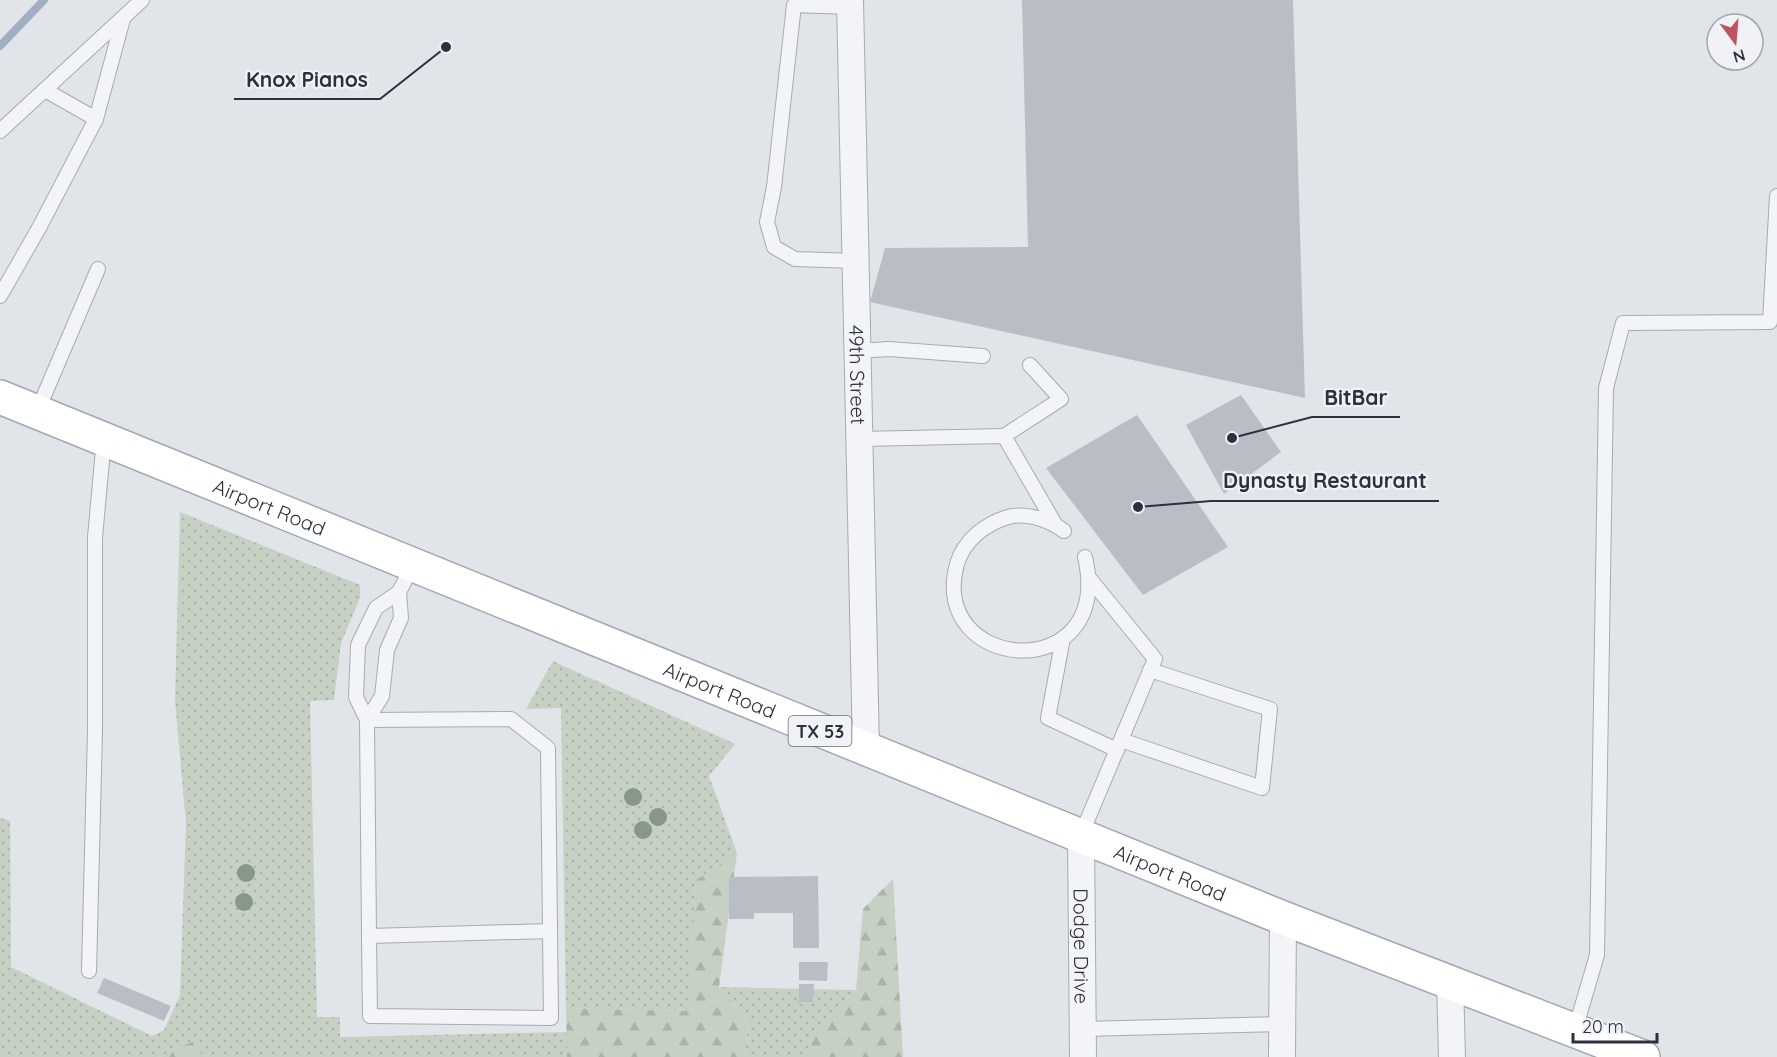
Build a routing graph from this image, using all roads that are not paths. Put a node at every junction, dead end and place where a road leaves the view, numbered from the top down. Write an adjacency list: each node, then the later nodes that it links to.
1 (142, 0): 3 (lane)
2 (850, 4): 8 (street, 49th Street); 8 (lane)
3 (123, 19): 4 (lane); 5 (lane)
4 (45, 90): 5 (lane); 6 (lane)
5 (96, 119): 10 (lane)
6 (0, 131)
7 (1777, 196): 36 (lane)
8 (855, 261): 12 (street, 49th Street)
9 (98, 269): 16 (lane)
10 (5, 278): 11 (lane)
11 (0, 296)
12 (857, 351): 13 (lane); 19 (street, 49th Street)
13 (983, 356)
14 (1030, 365): 17 (lane)
15 (0, 397): 16 (main road, Airport Road / TX 53)
16 (37, 412): 18 (main road, Airport Road / TX 53)
17 (1004, 436): 19 (lane); 23 (lane)
18 (104, 439): 21 (main road, Airport Road / TX 53); 32 (lane)
19 (859, 440): 27 (street, 49th Street)
20 (1085, 557): 22 (lane)
21 (406, 579): 25 (lane); 25 (lane); 27 (main road, Airport Road / TX 53)
22 (1090, 579): 23 (lane); 24 (lane)
23 (1063, 638): 26 (lane)
24 (1150, 670): 26 (lane); 26 (lane)
25 (367, 720): 30 (lane); 31 (lane)
26 (1119, 745): 28 (lane)
27 (866, 750): 28 (main road, Airport Road / TX 53)
28 (1081, 835): 29 (main road, Airport Road / TX 53); 35 (street, Dodge Drive)
29 (1283, 918): 33 (main road, Airport Road / TX 53); 34 (street)
30 (550, 932): 31 (lane); 31 (lane)
31 (369, 936)
32 (89, 971)
33 (1450, 981): 36 (main road, Airport Road / TX 53); 39 (street)
34 (1282, 1024): 35 (lane); 38 (street)
35 (1083, 1029): 37 (street, Dodge Drive)
36 (1575, 1030): 40 (main road, Airport Road / TX 53)
37 (1083, 1057)
38 (1282, 1057)
39 (1452, 1057)
40 (1643, 1057)

